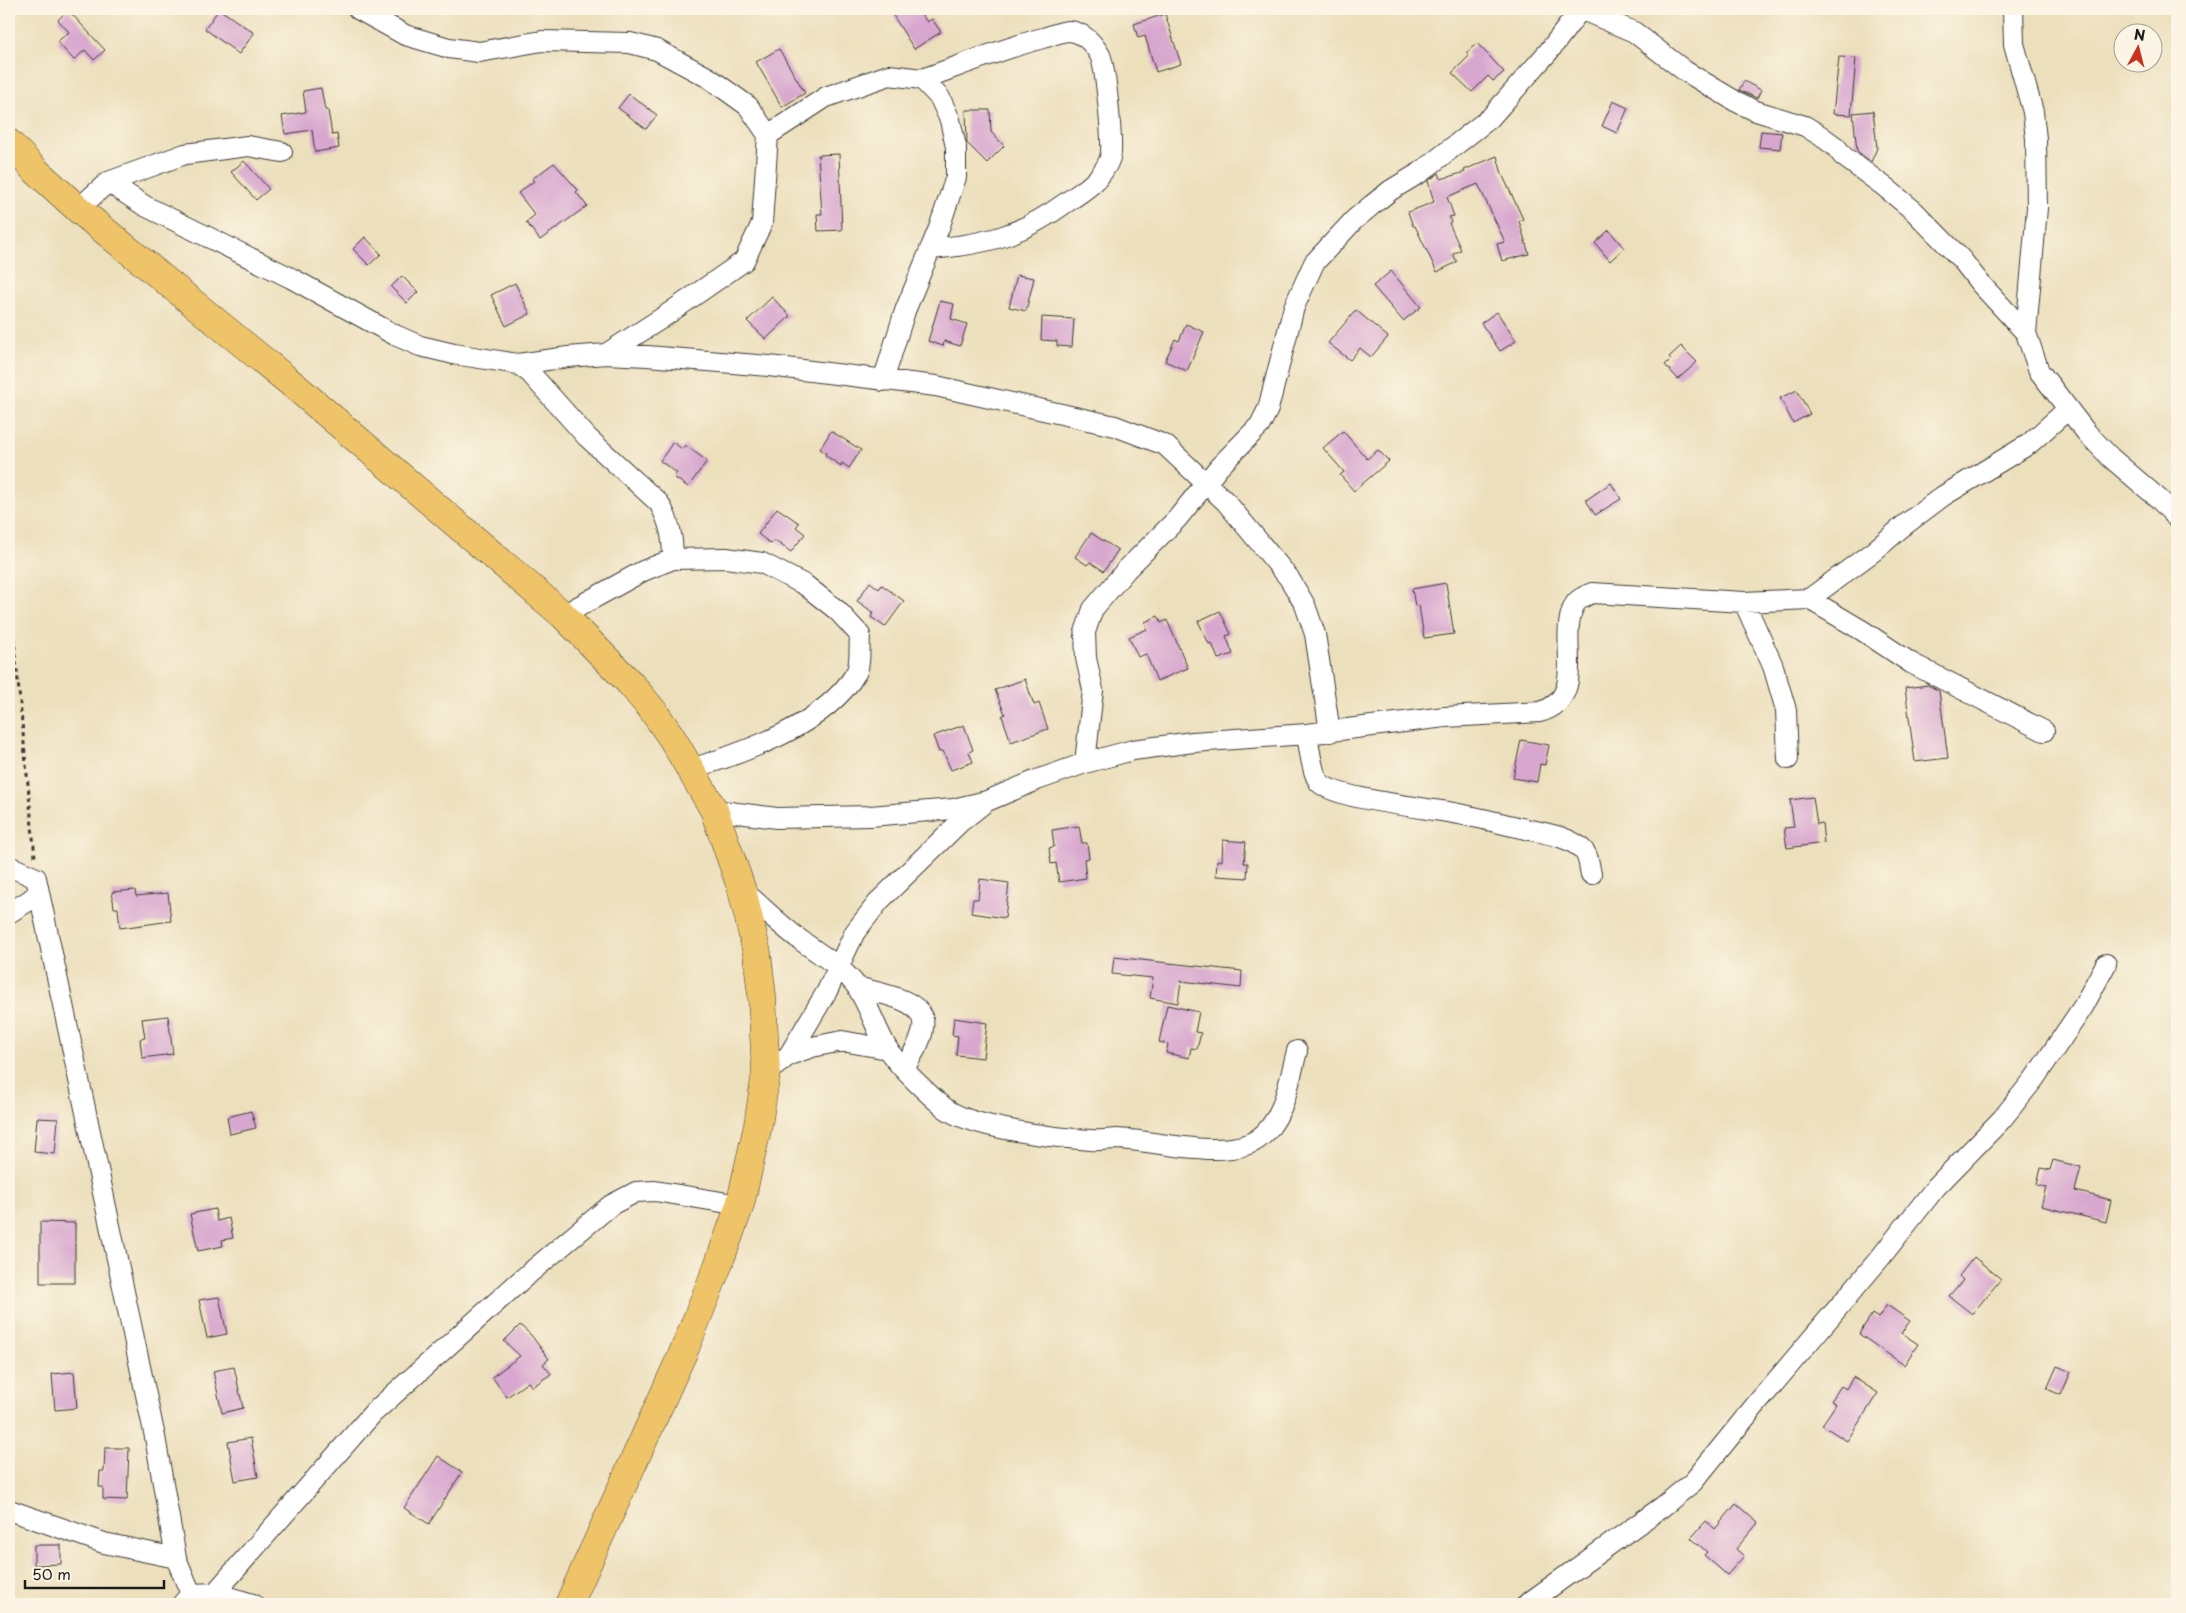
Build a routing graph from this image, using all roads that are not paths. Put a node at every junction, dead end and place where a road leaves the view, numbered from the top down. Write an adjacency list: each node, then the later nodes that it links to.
1 (358, 9): 5 (street)
2 (1581, 9): 11 (street); 16 (street)
3 (2013, 9): 11 (street)
4 (922, 79): 5 (street); 10 (street); 10 (street)
5 (768, 136): 12 (street)
6 (9, 143): 9 (main road)
7 (282, 152): 8 (street)
8 (108, 182): 9 (street); 13 (street)
9 (78, 209): 21 (main road)
10 (930, 249): 14 (street)
11 (2026, 333): 15 (street)
12 (606, 354): 13 (street); 14 (street)
13 (518, 364): 18 (street)
14 (883, 381): 16 (street)
15 (2068, 410): 17 (street); 19 (street)
16 (1205, 483): 23 (street); 26 (street)
17 (2177, 518)
18 (673, 560): 21 (street); 27 (street)
19 (1809, 599): 20 (street); 22 (street)
20 (1744, 602): 23 (street); 25 (street)
21 (563, 615): 27 (main road)
22 (2044, 731)
23 (1330, 732): 24 (street)
24 (1307, 734): 26 (street); 31 (street)
25 (1788, 759)
26 (1085, 763): 28 (street)
27 (691, 769): 29 (main road)
28 (987, 801): 29 (street); 36 (street)
29 (714, 810): 33 (main road)
30 (9, 866): 32 (street)
31 (1591, 874)
32 (38, 885): 34 (street); 45 (street)
33 (742, 890): 36 (street); 42 (main road)
34 (9, 913)
35 (2106, 964): 50 (street)
36 (839, 967): 37 (street); 40 (street)
37 (857, 987): 38 (street); 41 (street)
38 (888, 1049): 40 (street); 41 (street)
39 (1297, 1051): 41 (street)
40 (789, 1055): 42 (street)
41 (904, 1069)
42 (766, 1073): 43 (main road)
43 (740, 1205): 46 (street); 49 (main road)
44 (9, 1510): 45 (street)
45 (176, 1558): 47 (street)
46 (215, 1593): 47 (street); 48 (street)
47 (186, 1599)
48 (253, 1604)
49 (570, 1604)
50 (1526, 1604)

